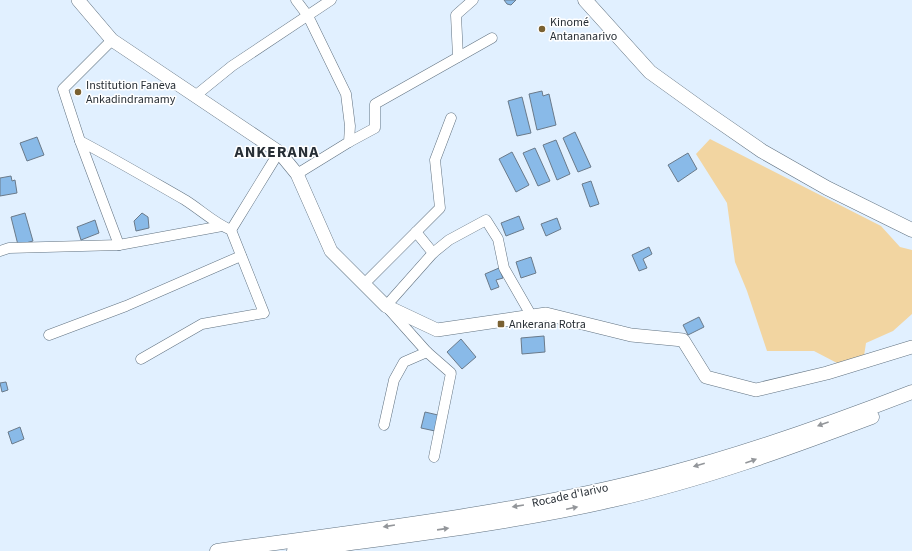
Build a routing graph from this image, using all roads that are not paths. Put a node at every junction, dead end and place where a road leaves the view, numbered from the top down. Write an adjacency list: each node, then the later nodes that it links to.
1 (78, 0): 8 (street)
2 (296, 0): 6 (street)
3 (332, 0): 6 (street)
4 (473, 0): 9 (street)
5 (585, 0): 18 (main road)
6 (308, 16): 10 (street); 13 (street)
7 (492, 38): 9 (street)
8 (112, 40): 10 (street); 12 (street)
9 (458, 57): 13 (street)
10 (195, 96): 14 (street)
11 (451, 118): 19 (street)
12 (80, 141): 16 (street); 20 (street)
13 (349, 142): 15 (street)
14 (279, 152): 15 (street); 17 (street)
15 (297, 174): 24 (street)
16 (222, 226): 17 (street); 20 (street)
17 (231, 230): 23 (street)
18 (912, 230)
19 (416, 232): 22 (street); 24 (street)
20 (119, 245): 21 (street)
21 (0, 251)
22 (434, 253): 25 (street); 26 (street)
23 (240, 256): 27 (street); 30 (street)
24 (364, 284): 25 (street)
25 (386, 306): 26 (street); 29 (street)
26 (531, 315): 28 (street)
27 (49, 335)
28 (912, 347)
29 (427, 352): 33 (street); 34 (street)
30 (141, 359)
31 (912, 392): 35 (main road, Rocade d'Iarivo, one-way to 35)
32 (912, 402): 36 (main road, Rocade d'Iarivo, one-way to 32)
33 (384, 425)
34 (434, 458)
35 (217, 551)
36 (294, 551)

